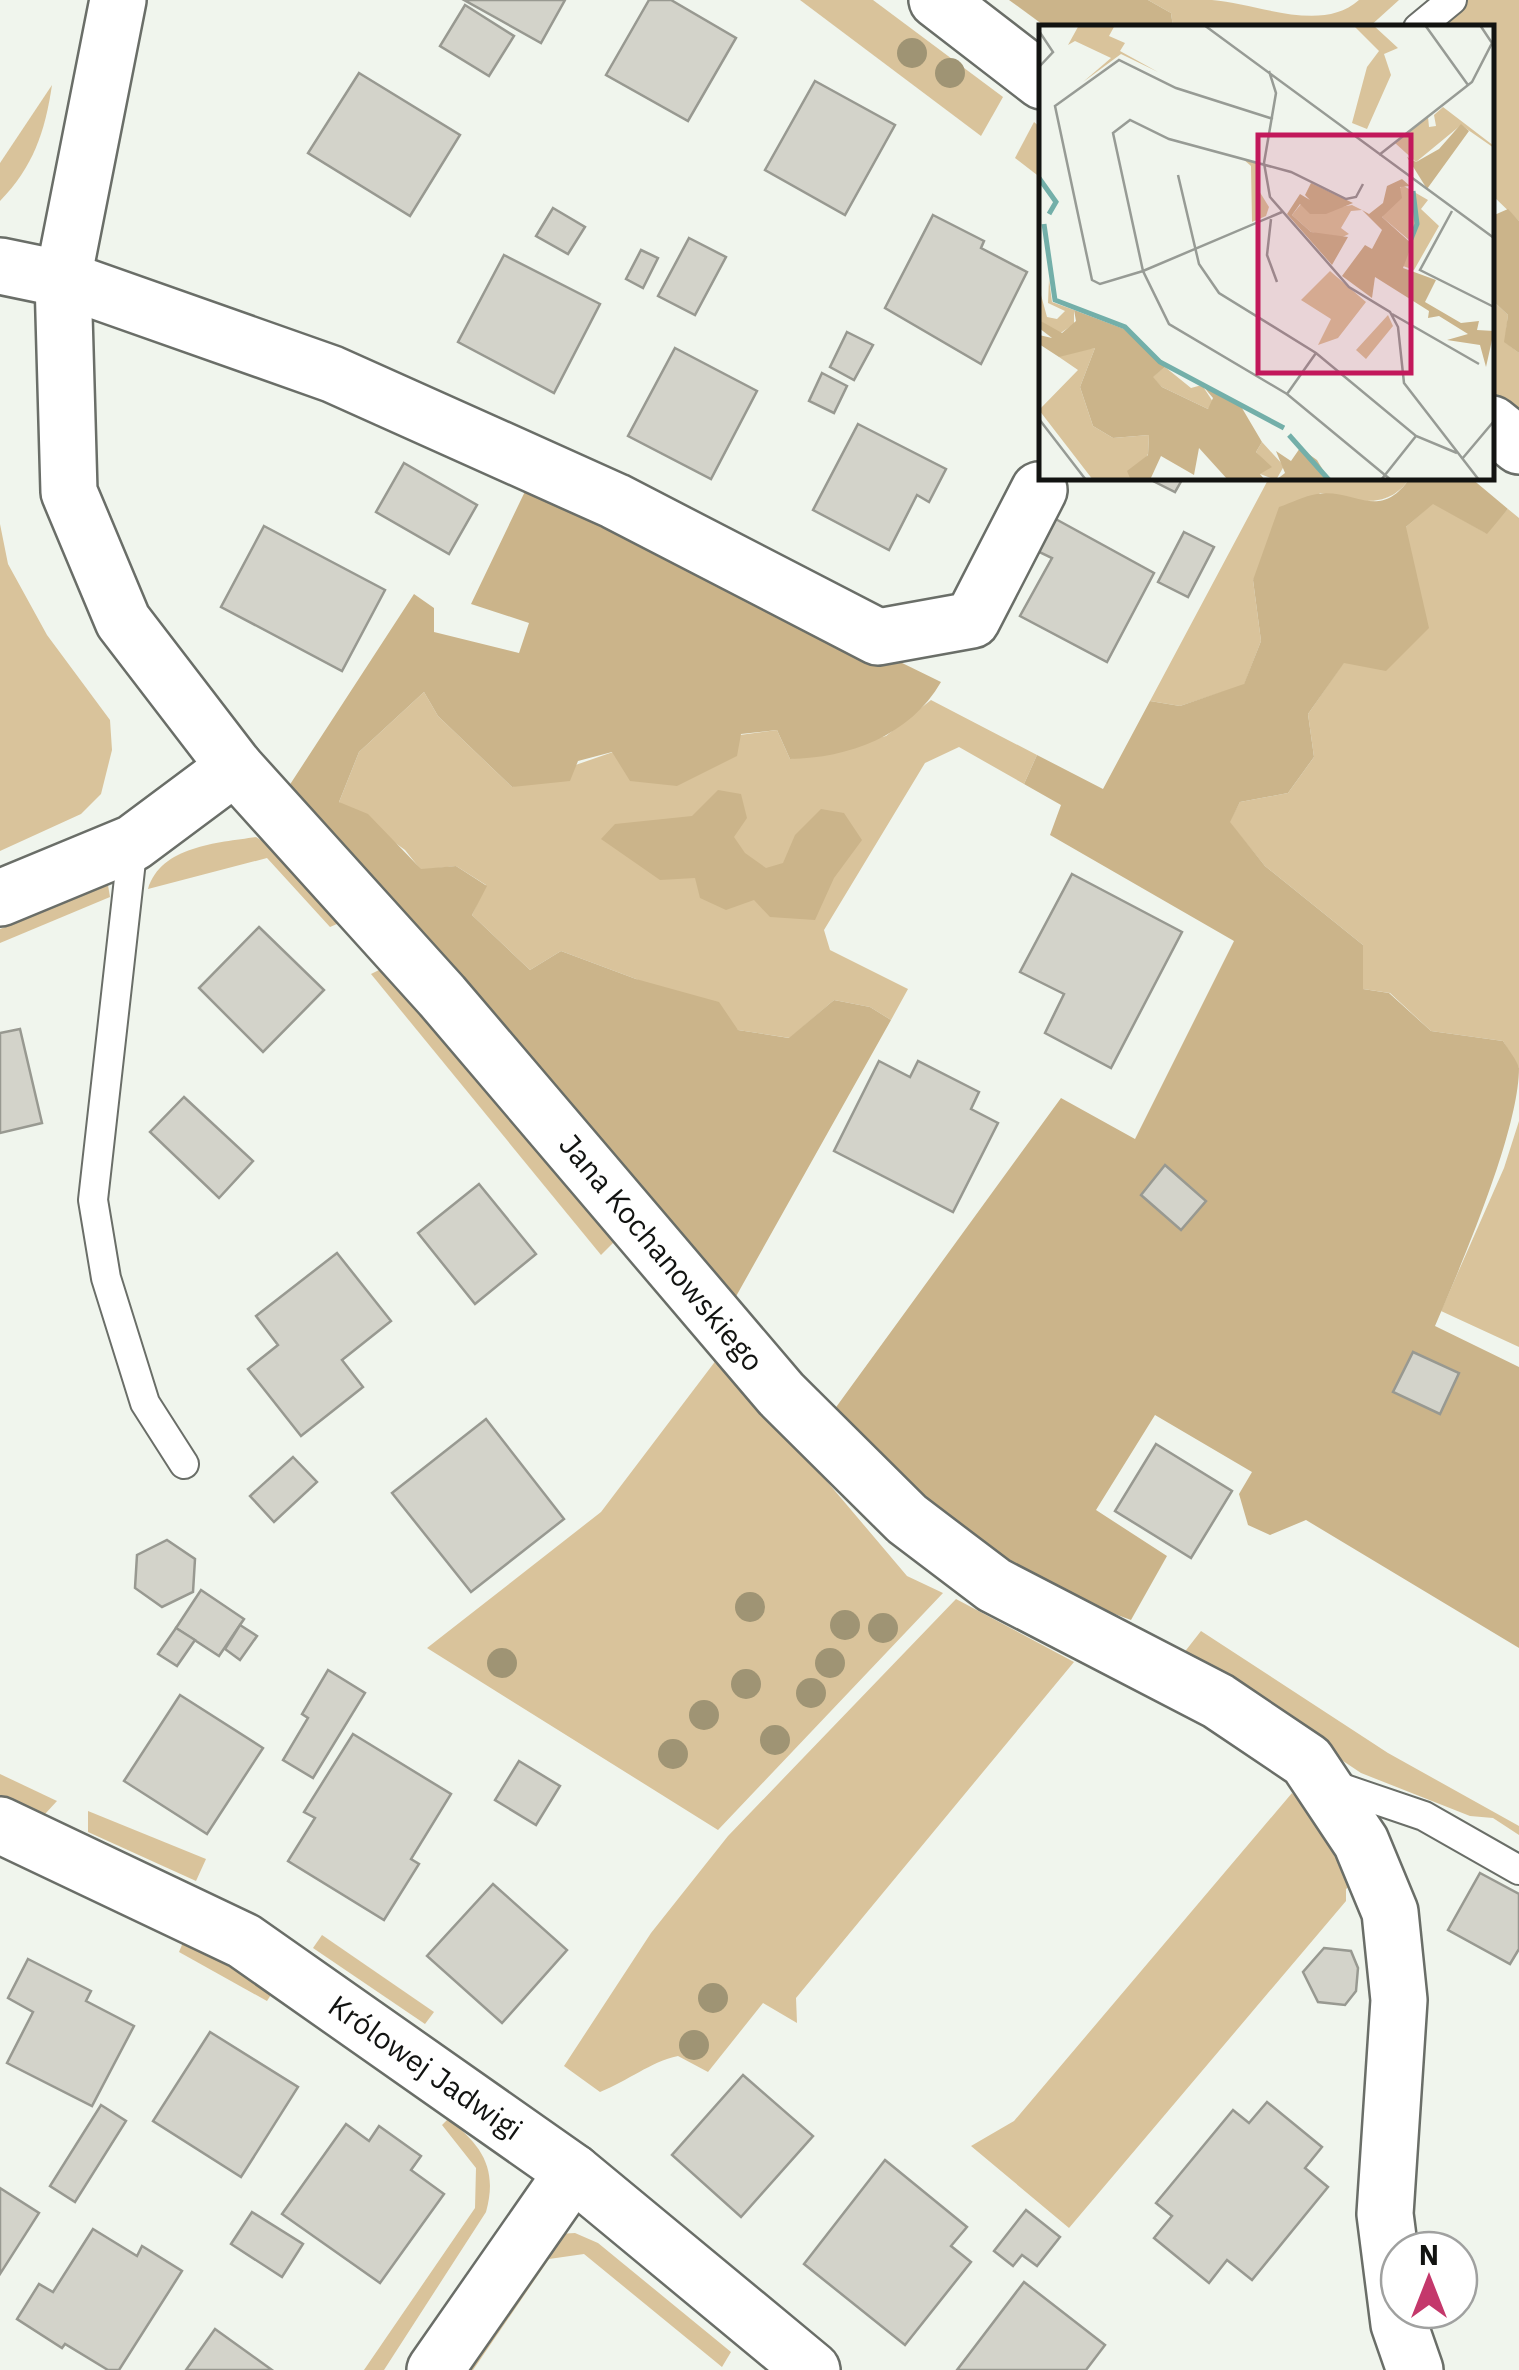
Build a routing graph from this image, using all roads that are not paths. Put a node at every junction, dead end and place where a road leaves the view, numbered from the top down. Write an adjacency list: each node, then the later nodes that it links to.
1 (118, 0): 7 (street, Jana Kochanowskiego)
2 (936, 0): 5 (street)
3 (1452, 0): 4 (lane)
4 (1422, 25)
5 (1039, 79)
6 (0, 266): 7 (street)
7 (63, 279): 10 (street); 11 (street, Jana Kochanowskiego)
8 (1494, 426): 9 (street)
9 (1519, 446)
10 (1039, 490)
11 (234, 767): 12 (street); 15 (street, Jana Kochanowskiego)
12 (133, 844): 13 (street); 14 (lane)
13 (0, 898)
14 (184, 1464)
15 (1320, 1780): 17 (lane); 21 (street, Jana Kochanowskiego)
16 (0, 1825): 18 (street, Królowej Jadwigi)
17 (1519, 1870)
18 (573, 2172): 19 (street); 20 (street, Królowej Jadwigi)
19 (436, 2370)
20 (812, 2370)
21 (1415, 2370)

